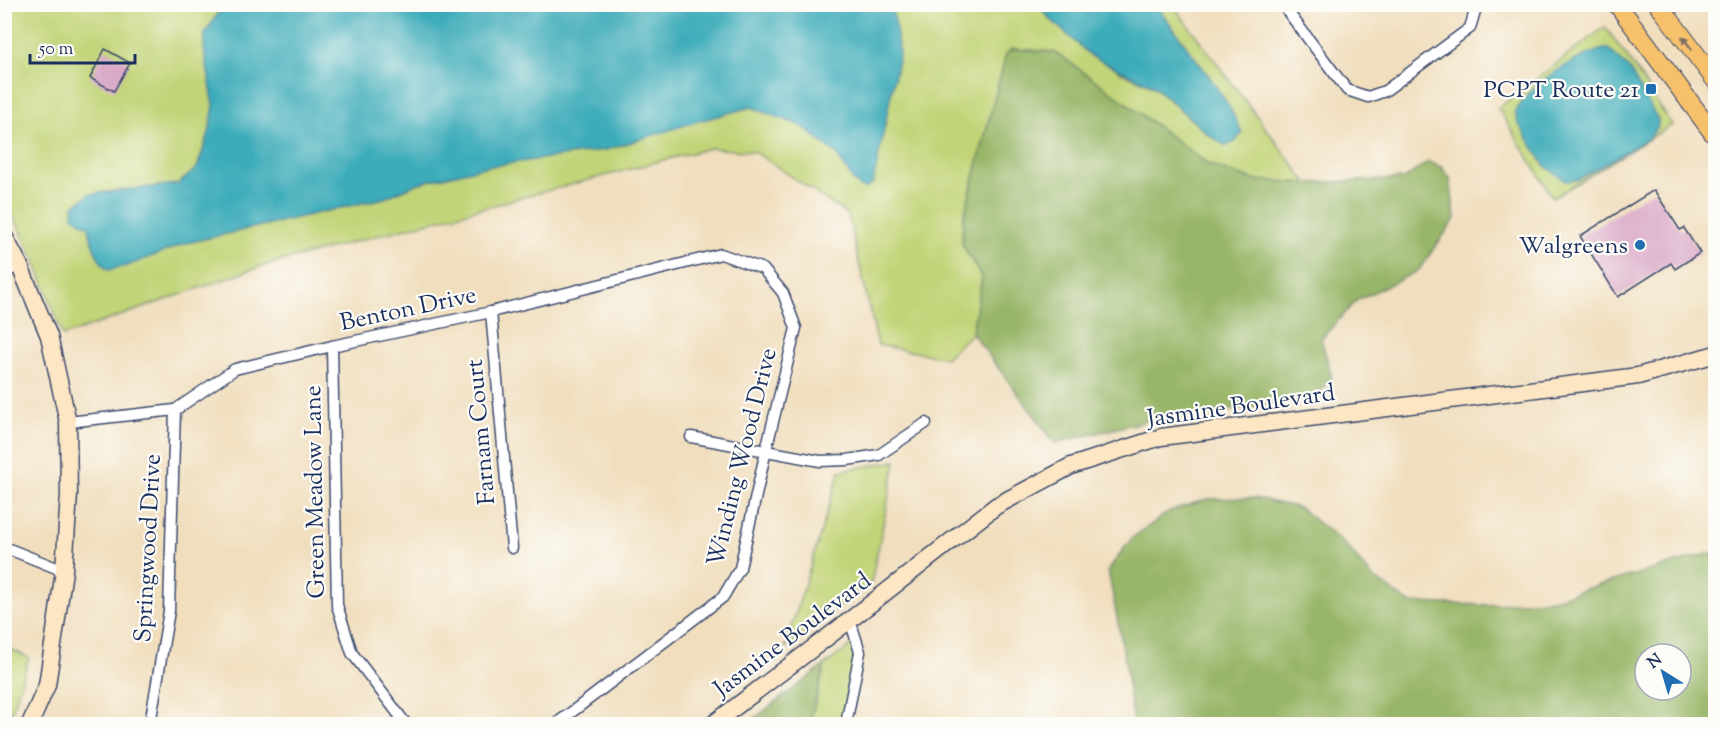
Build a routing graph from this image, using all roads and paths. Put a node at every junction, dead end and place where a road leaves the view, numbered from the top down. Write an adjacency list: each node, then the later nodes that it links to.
1 (1282, 4): 2 (street)
2 (1474, 4)
3 (1617, 4): 6 (main road)
4 (1658, 4): 5 (main road, one-way to 4)
5 (1716, 81)
6 (1716, 136)
7 (4, 236): 8 (street)
8 (19, 264): 10 (street); 15 (street)
9 (763, 269): 11 (street, Benton Drive); 18 (street, Winding Wood Drive)
10 (4, 274)
11 (491, 312): 12 (street, Benton Drive); 20 (street, Farnam Court)
12 (332, 346): 14 (street, Benton Drive); 25 (street, Green Meadow Lane)
13 (1716, 354): 22 (street, Jasmine Boulevard)
14 (175, 410): 15 (street, Benton Drive); 24 (street, Springwood Drive)
15 (68, 422): 21 (street)
16 (926, 423): 18 (street)
17 (691, 437): 18 (street)
18 (765, 450): 26 (street, Winding Wood Drive)
19 (4, 547): 21 (street)
20 (512, 548)
21 (64, 571): 23 (street)
22 (850, 621): 27 (street, Jasmine Boulevard); 28 (street)
23 (30, 724)
24 (150, 724)
25 (406, 724)
26 (556, 724)
27 (713, 724)
28 (846, 724)

